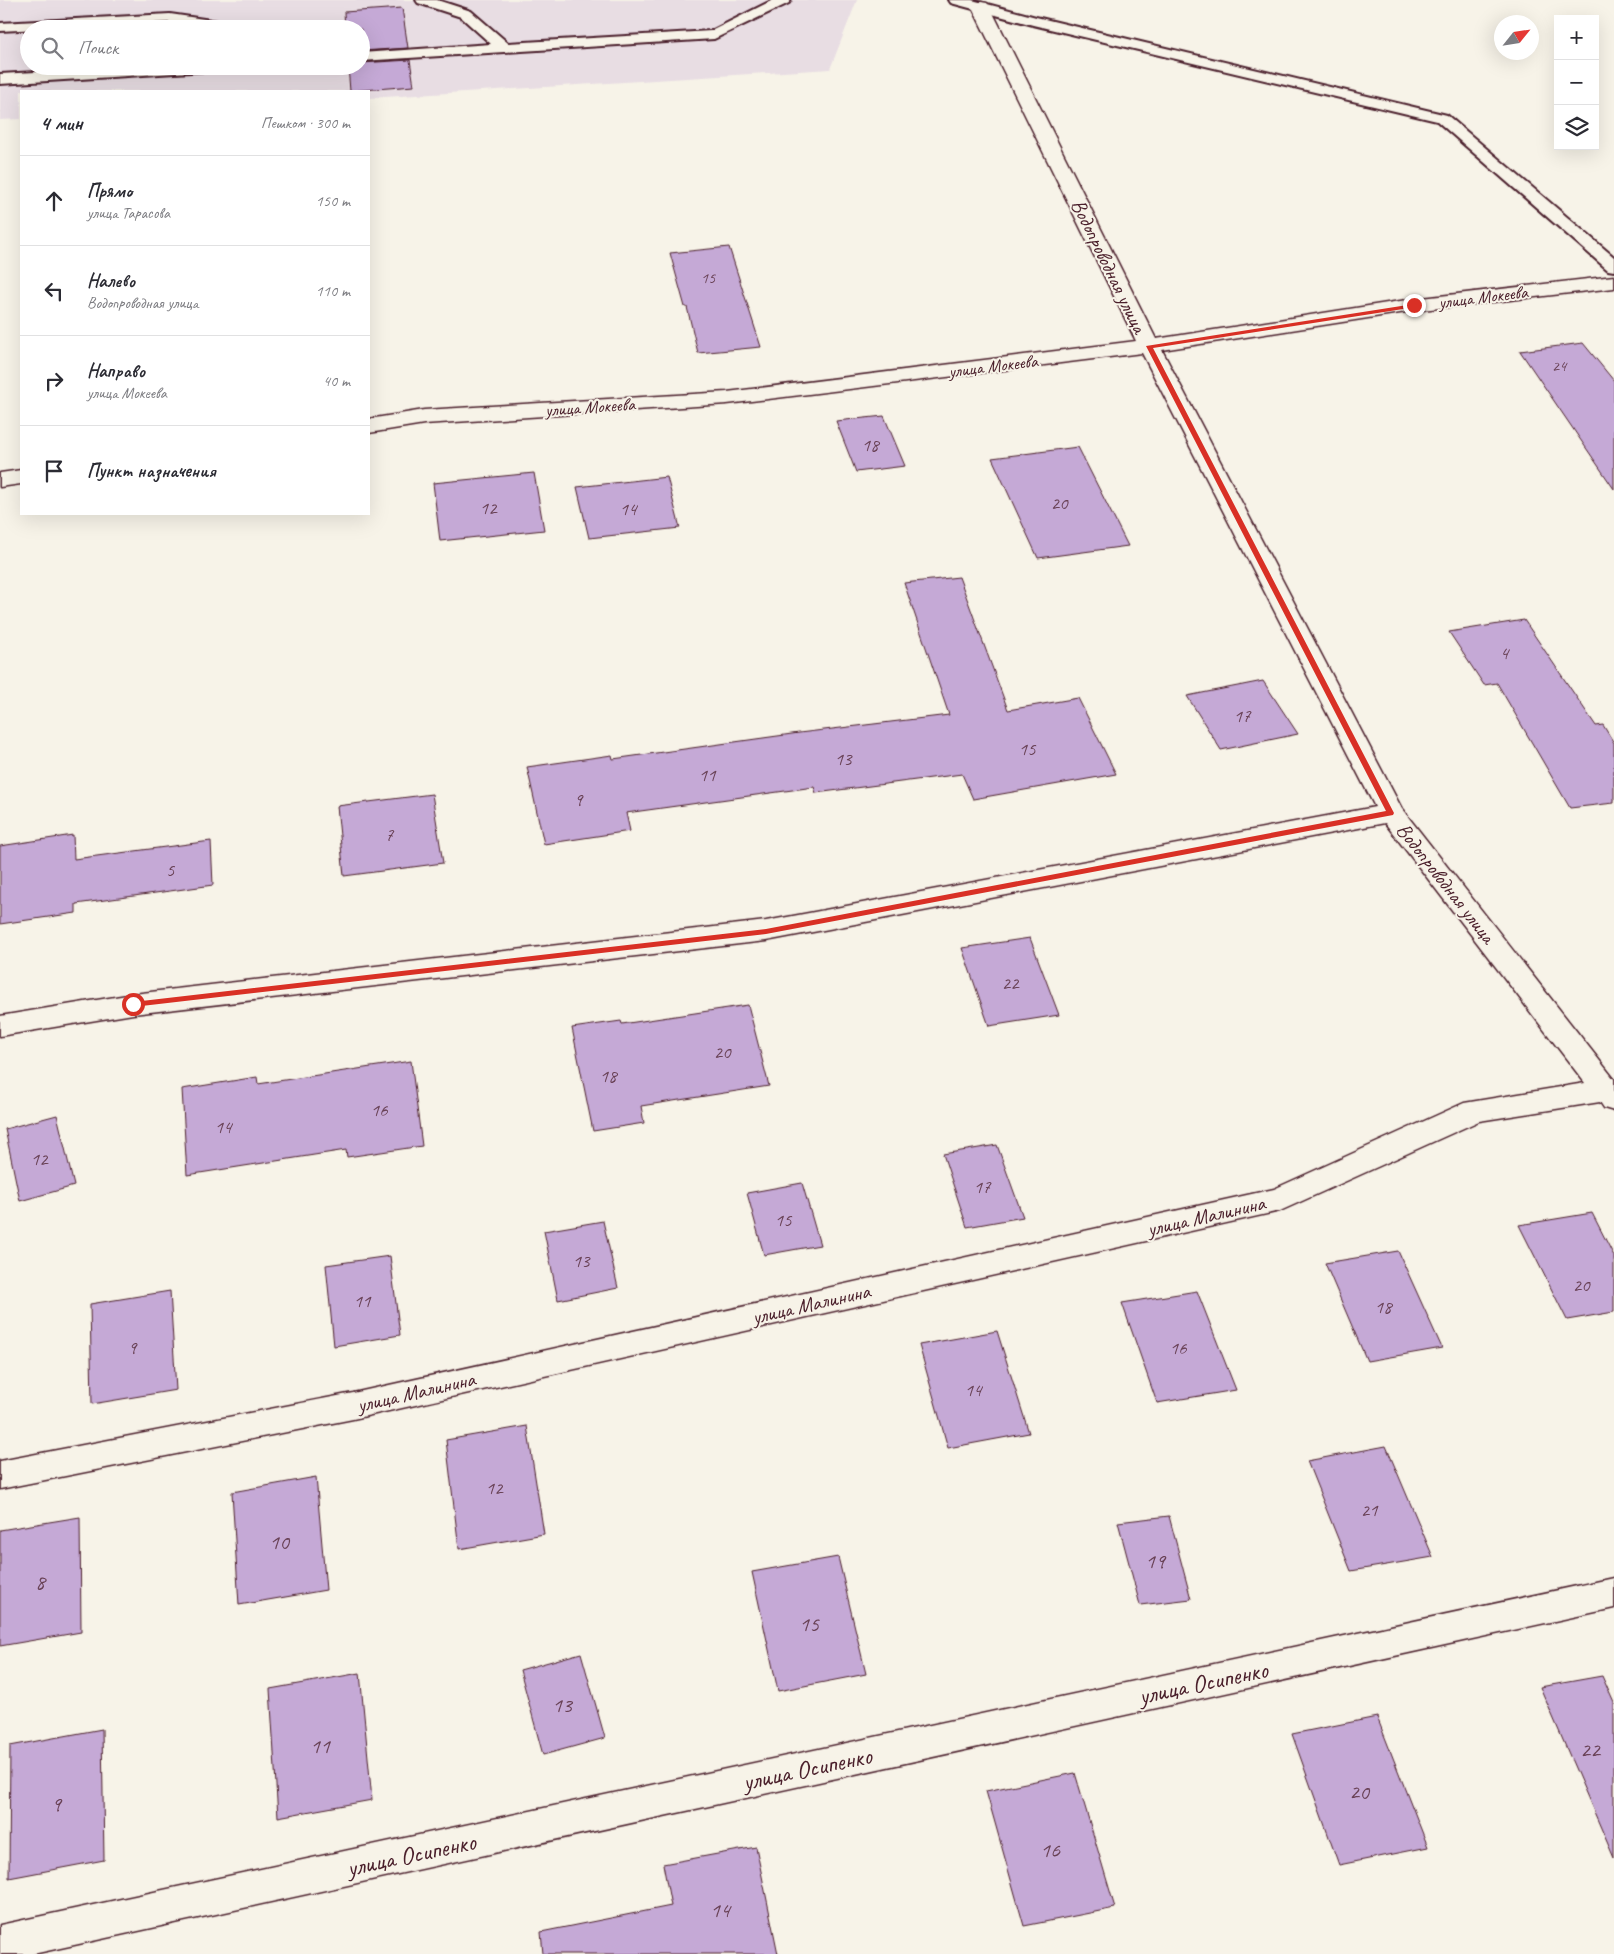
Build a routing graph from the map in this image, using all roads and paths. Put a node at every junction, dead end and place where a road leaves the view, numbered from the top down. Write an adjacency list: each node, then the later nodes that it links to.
1 (423, 0): 9 (lane)
2 (784, 0): 9 (lane)
3 (956, 0): 4 (lane)
4 (981, 7): 13 (lane); 15 (street, Водопроводная улица)
5 (132, 20): 6 (lane)
6 (184, 20)
7 (20, 26): 8 (lane)
8 (0, 27)
9 (503, 47): 10 (lane)
10 (370, 56)
11 (69, 75): 12 (lane)
12 (0, 79)
13 (1614, 266)
14 (1614, 282): 15 (street, улица Мокеева)
15 (1150, 346): 16 (street, улица Мокеева); 19 (street, Водопроводная улица)
16 (370, 426)
17 (20, 477): 18 (street)
18 (0, 480)
19 (1390, 813): 20 (street); 21 (street, Водопроводная улица)
20 (0, 1026)
21 (1611, 1095): 22 (street, улица Малинина)
22 (0, 1475)
23 (1614, 1593): 24 (street, улица Осипенко)
24 (0, 1943)

